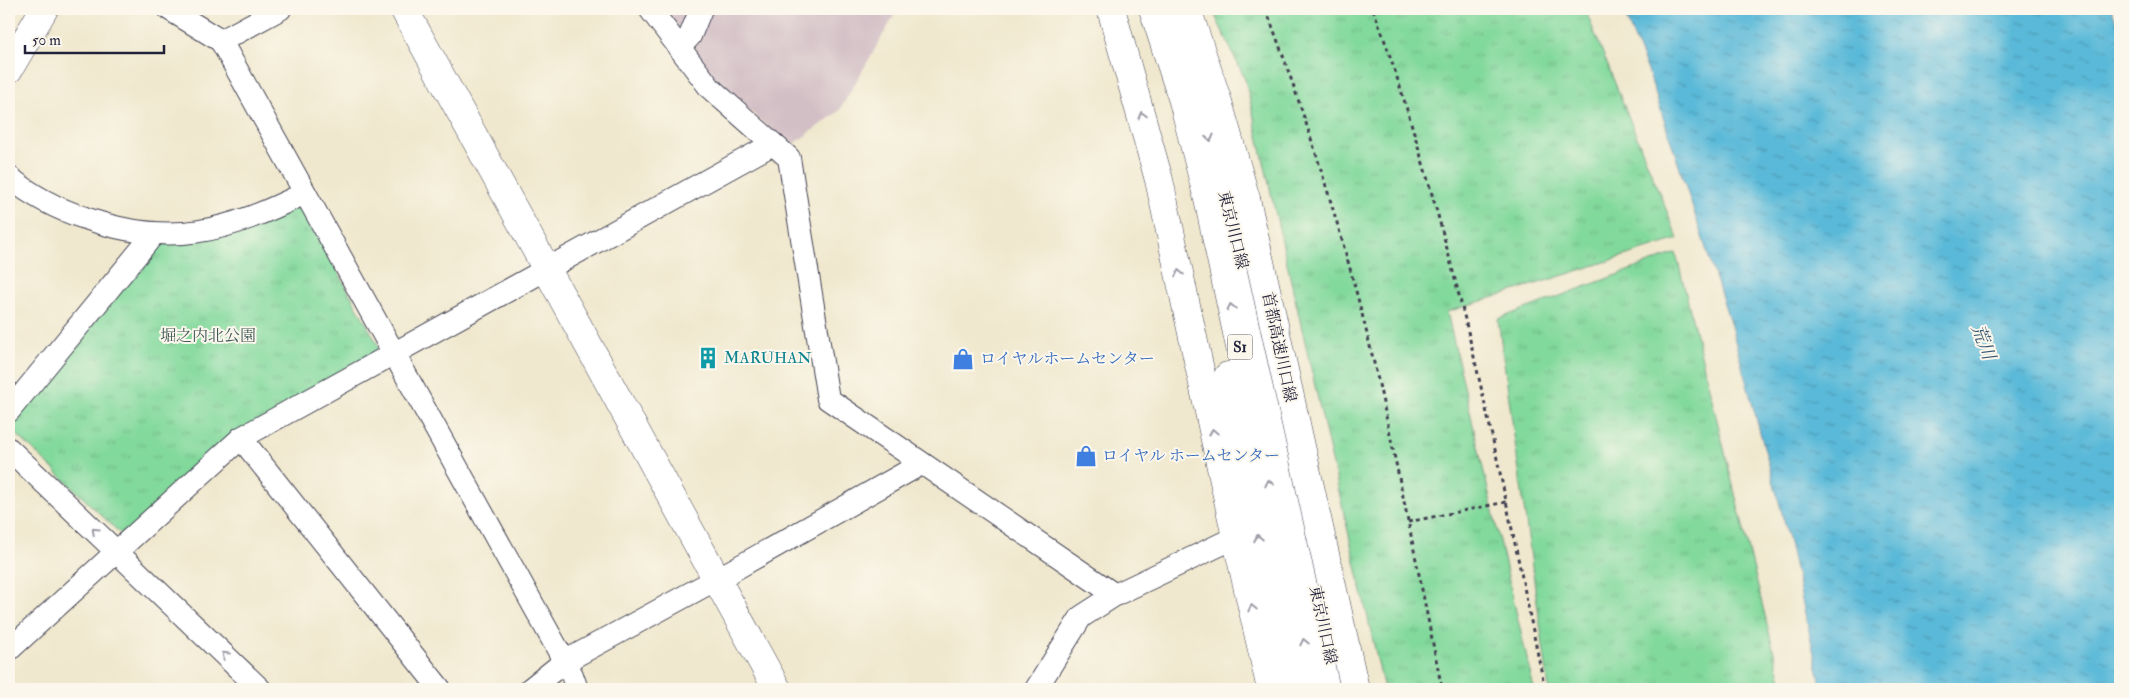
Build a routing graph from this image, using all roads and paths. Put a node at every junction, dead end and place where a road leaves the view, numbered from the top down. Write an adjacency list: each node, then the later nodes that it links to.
1 (44, 9): 15 (main road)
2 (169, 9): 13 (street)
3 (280, 9): 13 (street)
4 (404, 9): 21 (main road)
5 (650, 9): 14 (street)
6 (701, 9): 14 (street)
7 (1112, 9): 30 (main road, one-way to 7)
8 (1153, 9): 43 (main road, one-way to 8); 44 (main road, S1, one-way to 8)
9 (1168, 9): 23 (main road, 東京川口線, one-way to 23)
10 (1187, 9): 19 (main road, 首都高速川口線 / S1)
11 (1266, 9): 29 (path)
12 (1373, 9): 28 (path)
13 (221, 41): 18 (street)
14 (679, 48): 16 (street)
15 (9, 68)
16 (773, 144): 21 (street); 27 (street)
17 (9, 177): 20 (street)
18 (305, 193): 20 (street); 22 (street)
19 (1246, 199): 46 (main road, S1, bridge); 47 (main road, 首都高速川口線 / S1, bridge)
20 (153, 235): 24 (street)
21 (547, 268): 22 (street); 32 (main road)
22 (394, 353): 25 (street); 35 (street)
23 (1275, 402): 45 (main road, 東京川口線); 48 (main road)
24 (9, 411)
25 (241, 438): 31 (street); 37 (street)
26 (9, 449): 31 (street, one-way to 26)
27 (921, 464): 32 (street); 33 (street)
28 (1506, 502): 29 (path); 50 (path)
29 (1408, 522): 49 (path)
30 (1236, 538): 33 (street); 42 (main road, one-way to 30)
31 (117, 551): 34 (street); 36 (street, one-way to 31)
32 (716, 579): 35 (street); 40 (main road)
33 (1115, 595): 41 (street)
34 (9, 650)
35 (564, 662): 38 (street); 39 (street)
36 (260, 689)
37 (440, 689)
38 (530, 689)
39 (578, 689)
40 (777, 689)
41 (1036, 689)
42 (1271, 689)
43 (1287, 689)
44 (1314, 689)
45 (1337, 689)
46 (1346, 689)
47 (1355, 689)
48 (1364, 689)
49 (1442, 689)
50 (1545, 689)

